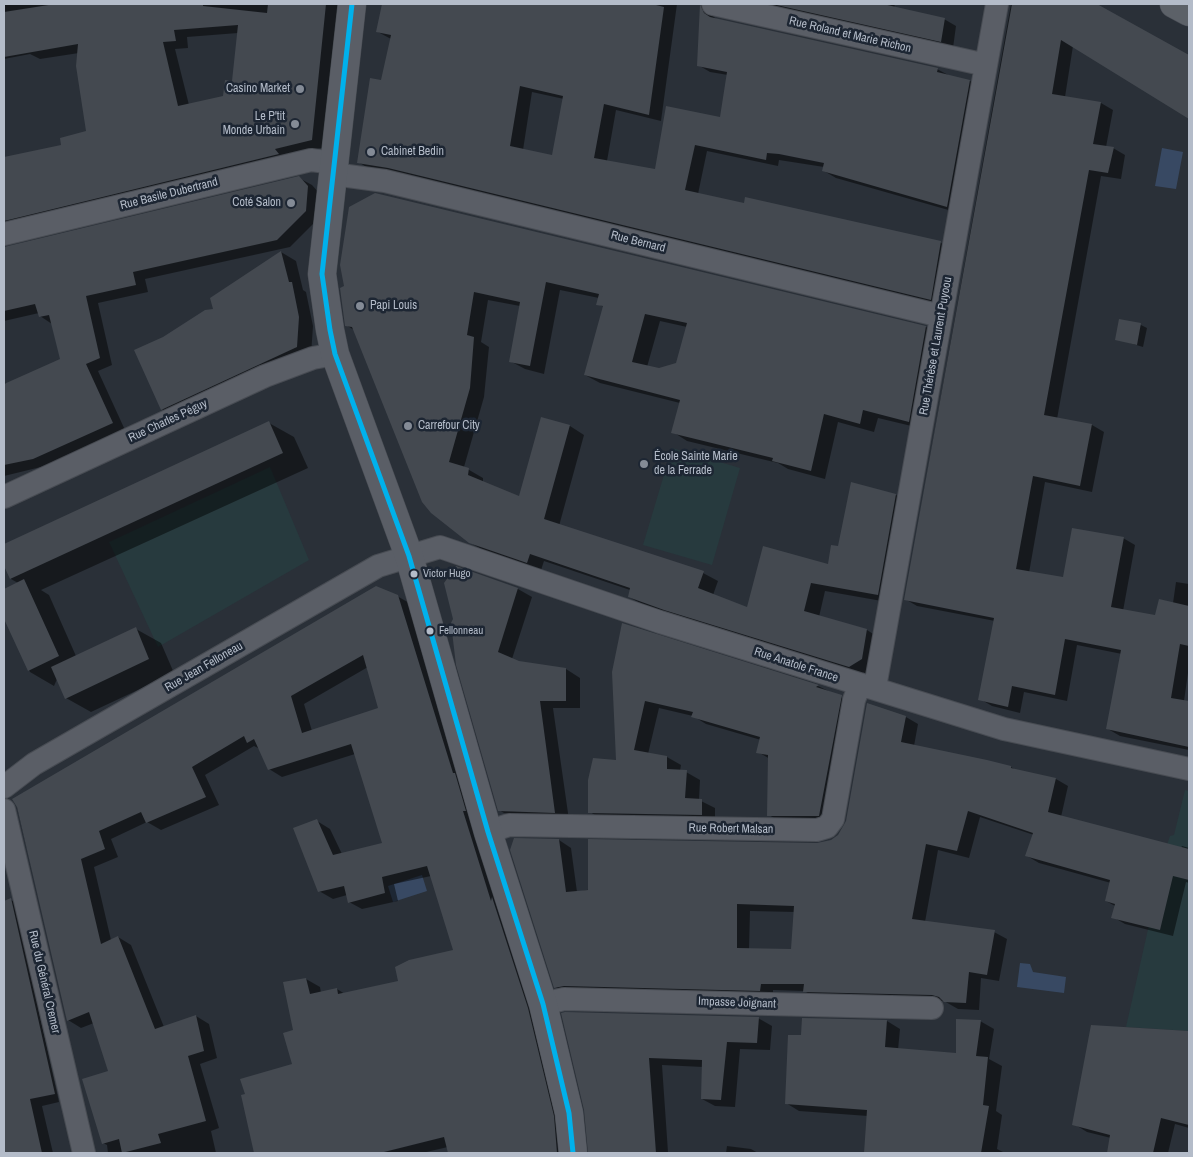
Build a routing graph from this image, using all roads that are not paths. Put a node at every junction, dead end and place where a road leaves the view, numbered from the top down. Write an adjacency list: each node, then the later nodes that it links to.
1 (352, 4): 7 (street)
2 (713, 4): 6 (street, Rue Roland et Marie Richon)
3 (997, 4): 6 (street, Rue Thérèse et Laurent Puyoou)
4 (1174, 4): 5 (main road)
5 (1189, 12)
6 (986, 65): 9 (street, Rue Thérèse et Laurent Puyoou)
7 (334, 168): 8 (street, Rue Basile Dubertrand); 9 (street, Rue Bernard); 10 (street)
8 (4, 234)
9 (942, 316): 13 (street, Rue Thérèse et Laurent Puyoou)
10 (335, 354): 11 (street, Rue Charles Péguy); 12 (street)
11 (4, 497)
12 (409, 556): 13 (street, Rue Anatole France); 15 (street, Rue Jean Felloneau); 17 (street)
13 (867, 686): 14 (street, Rue Anatole France); 17 (street, Rue Robert Malsan)
14 (1189, 770)
15 (5, 782)
16 (4, 810): 20 (street, Rue du Général Cremer)
17 (488, 832): 18 (street)
18 (543, 1004): 19 (street, Impasse Joignant); 21 (street)
19 (932, 1008)
20 (84, 1153)
21 (574, 1153)

